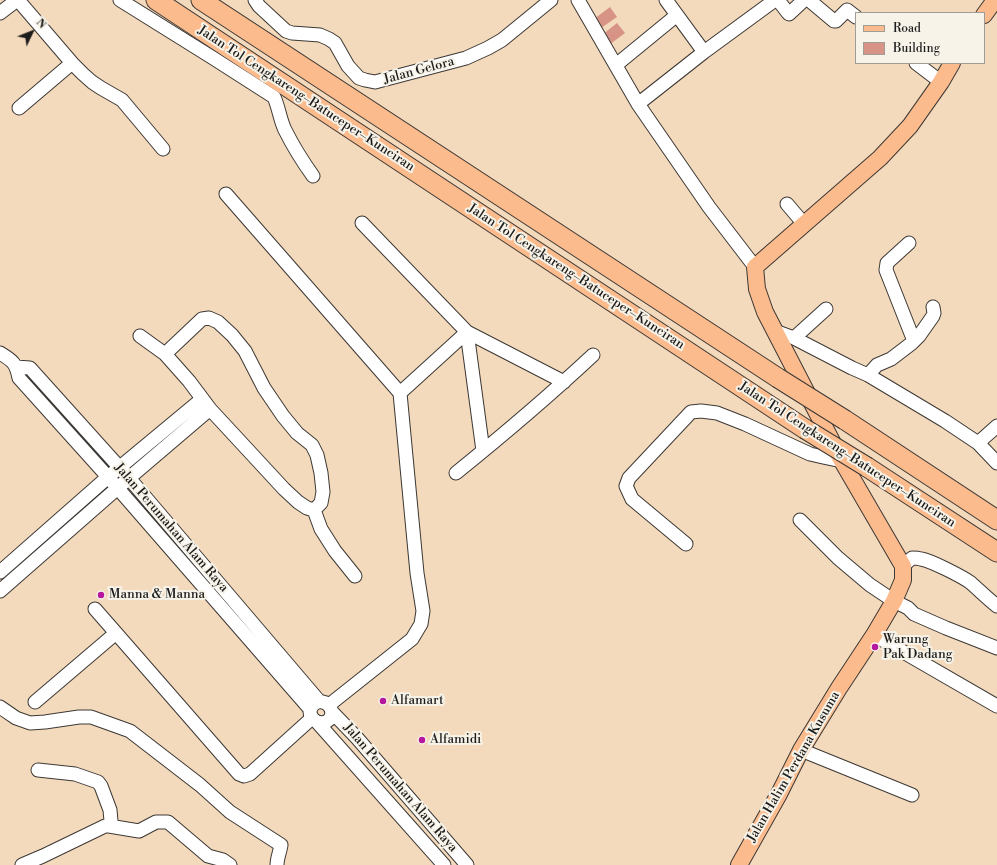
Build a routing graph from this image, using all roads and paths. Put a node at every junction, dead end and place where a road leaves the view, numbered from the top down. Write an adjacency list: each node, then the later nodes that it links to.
1 (18, 0): 13 (street); 18 (street)
2 (120, 0): 26 (street)
3 (156, 0): 63 (highway, Jalan Tol Cengkareng–Batuceper–Kunciran, bridge)
4 (201, 0): 61 (highway, Jalan Tol Cengkareng–Batuceper–Kunciran, bridge)
5 (551, 0): 12 (street, Jalan Gelora)
6 (578, 0): 21 (street)
7 (666, 0): 14 (street)
8 (776, 0): 9 (street); 17 (street)
9 (804, 0)
10 (810, 0): 16 (street)
11 (995, 0): 15 (main road)
12 (255, 2)
13 (0, 13)
14 (676, 15): 17 (street); 21 (street)
15 (985, 15)
16 (855, 16)
17 (704, 52): 23 (street)
18 (72, 63): 24 (street); 25 (street)
19 (917, 64): 22 (street)
20 (951, 64): 22 (main road)
21 (616, 65): 23 (street)
22 (941, 82): 30 (main road)
23 (638, 104): 32 (street)
24 (19, 108)
25 (163, 149)
26 (313, 176)
27 (226, 194): 46 (street)
28 (787, 204): 30 (street)
29 (362, 223): 36 (street)
30 (804, 224): 32 (main road)
31 (909, 243): 39 (street)
32 (755, 267): 35 (main road)
33 (933, 307): 39 (street)
34 (826, 309): 38 (street)
35 (775, 331): 38 (street); 52 (main road)
36 (467, 332): 45 (street); 46 (street); 51 (street)
37 (140, 336): 41 (street)
38 (794, 338): 44 (street)
39 (914, 340): 44 (street)
40 (0, 353): 43 (street, Jalan Perumahan Alam Raya)
41 (165, 354): 47 (street); 59 (street)
42 (593, 355): 45 (street)
43 (16, 367): 54 (street, Jalan Perumahan Alam Raya); 56 (street, Jalan Perumahan Alam Raya)
44 (868, 375): 50 (street)
45 (564, 382): 51 (street)
46 (400, 393): 78 (street)
47 (202, 399): 48 (street); 54 (street)
48 (210, 409): 57 (street); 59 (street)
49 (997, 426): 50 (street)
50 (978, 443): 53 (street)
51 (483, 451): 55 (street)
52 (842, 461): 62 (street); 64 (main road)
53 (997, 463)
54 (120, 467): 56 (street); 57 (street, Jalan Perumahan Alam Raya)
55 (456, 473)
56 (108, 477): 58 (street, Jalan Perumahan Alam Raya); 65 (street)
57 (129, 478): 58 (street); 78 (street, Jalan Perumahan Alam Raya)
58 (118, 488): 67 (street); 78 (street, Jalan Perumahan Alam Raya)
59 (314, 510): 66 (street)
60 (800, 520): 68 (street)
61 (997, 520)
62 (686, 544)
63 (997, 552)
64 (903, 566): 68 (main road, Jalan Halim Perdana Kusuma); 69 (street)
65 (0, 572)
66 (355, 576)
67 (0, 591)
68 (901, 604): 72 (main road, Jalan Halim Perdana Kusuma); 73 (street); 74 (street)
69 (997, 606)
70 (95, 609): 71 (street)
71 (116, 633): 75 (street); 78 (street)
72 (874, 635): 76 (street); 79 (main road, Jalan Halim Perdana Kusuma)
73 (997, 638)
74 (997, 648)
75 (35, 702)
76 (997, 706)
77 (0, 707): 83 (street)
78 (320, 711): 86 (street, Jalan Perumahan Alam Raya); 87 (street, Jalan Perumahan Alam Raya)
79 (801, 750): 81 (street); 88 (main road, Jalan Halim Perdana Kusuma)
80 (38, 770): 82 (street)
81 (912, 795)
82 (109, 826): 84 (street); 85 (street)
83 (278, 860)
84 (22, 865)
85 (230, 865)
86 (444, 865)
87 (467, 865)
88 (739, 865)

